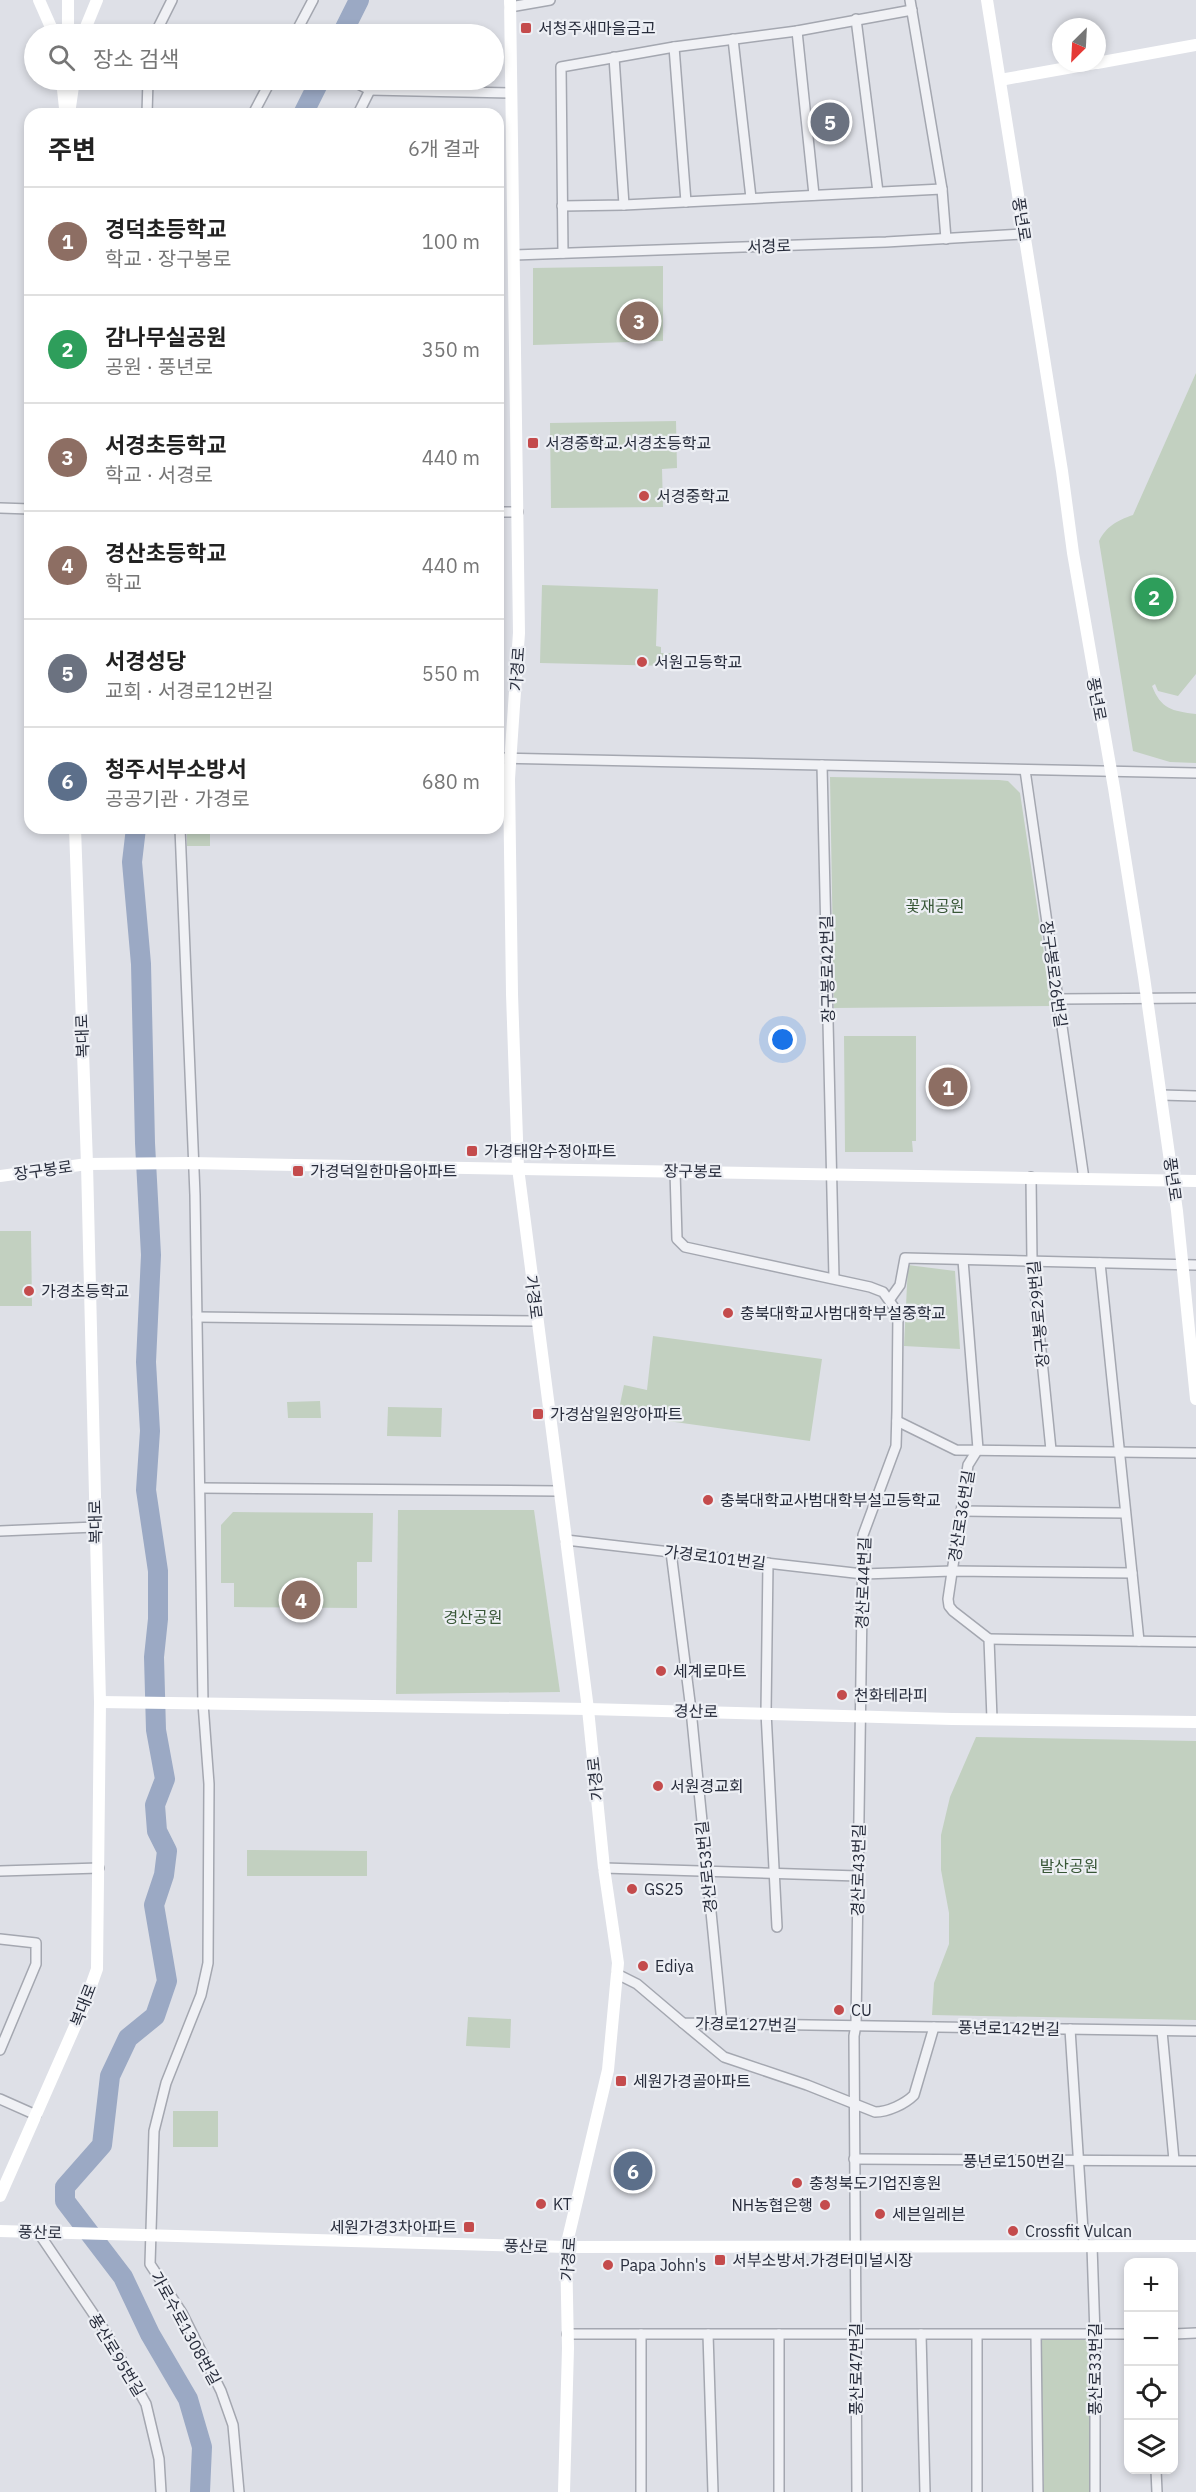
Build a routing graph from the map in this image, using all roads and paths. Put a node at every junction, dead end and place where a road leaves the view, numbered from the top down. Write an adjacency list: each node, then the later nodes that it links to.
1 (39, 0): 12 (street)
2 (68, 0): 13 (street)
3 (97, 0): 14 (street)
4 (172, 0): 15 (street)
5 (313, 0): 16 (street)
6 (550, 0): 9 (street, 가경로)
7 (910, 0): 10 (street)
8 (987, 0): 24 (street, 풍년로)
9 (510, 3): 31 (street, 가경로)
10 (912, 10): 11 (street); 38 (street)
11 (856, 19): 17 (street); 39 (street)
12 (50, 24)
13 (68, 24)
14 (87, 24)
15 (160, 24)
16 (300, 24)
17 (797, 31): 18 (street); 40 (street)
18 (734, 39): 20 (street); 41 (street)
19 (1196, 45): 22 (street)
20 (674, 47): 21 (street); 42 (street)
21 (614, 57): 43 (street); 44 (street)
22 (1106, 61)
23 (1052, 71): 24 (street)
24 (1000, 80): 45 (street, 풍년로)
25 (63, 90): 32 (street)
26 (68, 90): 33 (street)
27 (72, 90): 34 (street)
28 (148, 90): 35 (street)
29 (266, 90): 36 (street)
30 (370, 90): 31 (street); 37 (street)
31 (511, 93): 48 (street, 가경로)
32 (66, 108)
33 (67, 108)
34 (68, 108)
35 (147, 108)
36 (256, 108)
37 (361, 108)
38 (942, 189): 39 (street); 46 (street)
39 (878, 192): 40 (street)
40 (814, 195): 41 (street)
41 (752, 198): 42 (street)
42 (686, 202): 43 (street)
43 (624, 205): 44 (street)
44 (562, 206): 47 (street)
45 (1024, 234): 46 (street, 서경로); 56 (street, 풍년로)
46 (946, 240): 47 (street, 서경로)
47 (563, 253): 48 (street, 서경로)
48 (514, 255): 52 (street, 가경로)
49 (0, 508): 50 (street)
50 (24, 509)
51 (504, 512): 52 (street)
52 (518, 512): 53 (street, 가경로)
53 (504, 759): 54 (street); 68 (street, 가경로)
54 (822, 765): 55 (street); 70 (street, 장구봉로42번길)
55 (1025, 770): 56 (street); 63 (street, 장구봉로26번길)
56 (1111, 771): 57 (street); 61 (street, 풍년로)
57 (1195, 773): 58 (street)
58 (1196, 785)
59 (75, 834): 67 (street, 복대로)
60 (180, 834): 66 (street, 가로수로1308번길)
61 (1147, 997): 62 (street); 63 (street); 64 (street, 풍년로)
62 (1196, 998)
63 (1058, 999): 73 (street, 장구봉로26번길)
64 (1161, 1095): 65 (street); 74 (street, 풍년로)
65 (1196, 1096)
66 (191, 1163): 67 (street, 장구봉로); 68 (street, 장구봉로); 83 (street, 가로수로1308번길)
67 (87, 1164): 71 (street, 장구봉로); 95 (street, 복대로)
68 (519, 1168): 69 (street, 장구봉로); 84 (street, 가경로)
69 (675, 1171): 70 (street, 장구봉로); 81 (street)
70 (831, 1173): 72 (street, 장구봉로); 81 (street, 장구봉로42번길)
71 (0, 1176)
72 (1031, 1177): 73 (street, 장구봉로); 77 (street, 장구봉로29번길)
73 (1084, 1179): 74 (street, 장구봉로)
74 (1173, 1180): 75 (street, 장구봉로); 79 (street, 풍년로)
75 (1196, 1181)
76 (963, 1260): 77 (street); 82 (street); 87 (street, 경산로36번길)
77 (1032, 1262): 78 (street); 88 (street, 장구봉로29번길)
78 (1100, 1263): 79 (street); 89 (street)
79 (1182, 1265): 80 (street); 85 (street, 풍년로)
80 (1196, 1265)
81 (834, 1278): 82 (street)
82 (890, 1299): 86 (street, 경산로44번길)
83 (197, 1317): 84 (street); 91 (street, 가로수로1308번길)
84 (537, 1321): 92 (street, 가경로)
85 (1196, 1399)
86 (897, 1421): 87 (street); 102 (street, 경산로44번길)
87 (978, 1449): 88 (street); 93 (street, 경산로36번길)
88 (1051, 1450): 89 (street)
89 (1119, 1451): 90 (street); 94 (street)
90 (1196, 1453)
91 (201, 1488): 92 (street); 107 (street, 가로수로1308번길)
92 (558, 1491): 97 (street, 가경로)
93 (962, 1511): 94 (street); 100 (street, 경산로36번길)
94 (1125, 1513): 101 (street)
95 (95, 1527): 96 (street); 106 (street, 복대로)
96 (0, 1531)
97 (566, 1540): 98 (street, 가경로101번길); 108 (street, 가경로)
98 (672, 1552): 99 (street, 가경로101번길); 109 (street, 경산로53번길)
99 (768, 1563): 102 (street, 가경로101번길); 110 (street)
100 (952, 1570): 101 (street, 가경로101번길); 102 (street, 가경로101번길); 103 (street, 경산로36번길)
101 (1132, 1573): 104 (street)
102 (863, 1574): 111 (street, 경산로44번길)
103 (989, 1639): 104 (street); 112 (street)
104 (1138, 1641): 105 (street)
105 (1196, 1642)
106 (99, 1702): 107 (street, 경산로); 114 (street, 복대로)
107 (199, 1703): 108 (street, 경산로); 141 (street, 가로수로1308번길)
108 (588, 1709): 109 (street, 경산로); 115 (street, 가경로)
109 (691, 1710): 110 (street, 경산로); 117 (street, 경산로53번길)
110 (766, 1712): 111 (street, 경산로); 118 (street)
111 (860, 1716): 112 (street, 경산로); 119 (street, 경산로43번길)
112 (992, 1719): 113 (street, 경산로)
113 (1196, 1722)
114 (99, 1868): 116 (street); 133 (street, 복대로)
115 (604, 1868): 117 (street); 122 (street, 가경로)
116 (0, 1871)
117 (707, 1871): 118 (street); 124 (street, 경산로53번길)
118 (775, 1873): 119 (street); 120 (street)
119 (858, 1876): 125 (street, 경산로43번길)
120 (777, 1927)
121 (0, 1939): 130 (street)
122 (616, 1974): 123 (street, 가경로127번길); 144 (street, 가경로)
123 (683, 2023): 124 (street, 가경로127번길); 132 (street)
124 (722, 2023): 125 (street, 가경로127번길)
125 (856, 2025): 126 (street, 풍년로142번길); 132 (street, 경산로43번길)
126 (934, 2027): 127 (street, 풍년로142번길); 132 (street)
127 (1070, 2029): 128 (street, 풍년로142번길); 136 (street, 풍산로33번길)
128 (1162, 2031): 129 (street, 풍년로142번길); 135 (street)
129 (1196, 2031)
130 (0, 2050)
131 (0, 2098): 133 (street)
132 (854, 2104): 134 (street, 경산로43번길)
133 (36, 2115): 138 (street, 복대로)
134 (854, 2159): 136 (street, 풍년로150번길); 145 (street, 풍산로47번길)
135 (1174, 2160): 136 (street, 풍년로150번길); 137 (street, 풍년로150번길)
136 (1079, 2161): 142 (street, 풍산로33번길)
137 (1196, 2161)
138 (0, 2196)
139 (0, 2231): 140 (street, 풍산로)
140 (44, 2232): 141 (street, 풍산로); 159 (street, 풍산로95번길)
141 (150, 2235): 144 (street, 풍산로); 160 (street, 가로수로1308번길)
142 (1088, 2246): 143 (street, 풍산로); 145 (street, 풍산로); 157 (street, 풍산로33번길)
143 (1196, 2246)
144 (566, 2247): 145 (street, 풍산로); 147 (street, 가경로)
145 (855, 2247): 154 (street, 풍산로47번길)
146 (1196, 2333): 153 (street)
147 (567, 2334): 148 (street); 161 (street, 가경로)
148 (641, 2334): 149 (street); 162 (street)
149 (708, 2334): 150 (street); 163 (street)
150 (779, 2334): 154 (street); 164 (street)
151 (921, 2334): 154 (street); 155 (street); 166 (street)
152 (1124, 2334): 157 (street)
153 (1178, 2334)
154 (856, 2335): 165 (street, 풍산로47번길)
155 (977, 2335): 156 (street); 167 (street)
156 (1036, 2335): 157 (street); 168 (street)
157 (1095, 2335): 169 (street, 풍산로33번길)
158 (1156, 2474): 170 (street)
159 (161, 2492)
160 (239, 2492)
161 (564, 2492)
162 (641, 2492)
163 (713, 2492)
164 (779, 2492)
165 (857, 2492)
166 (926, 2492)
167 (978, 2492)
168 (1038, 2492)
169 (1095, 2492)
170 (1157, 2492)

